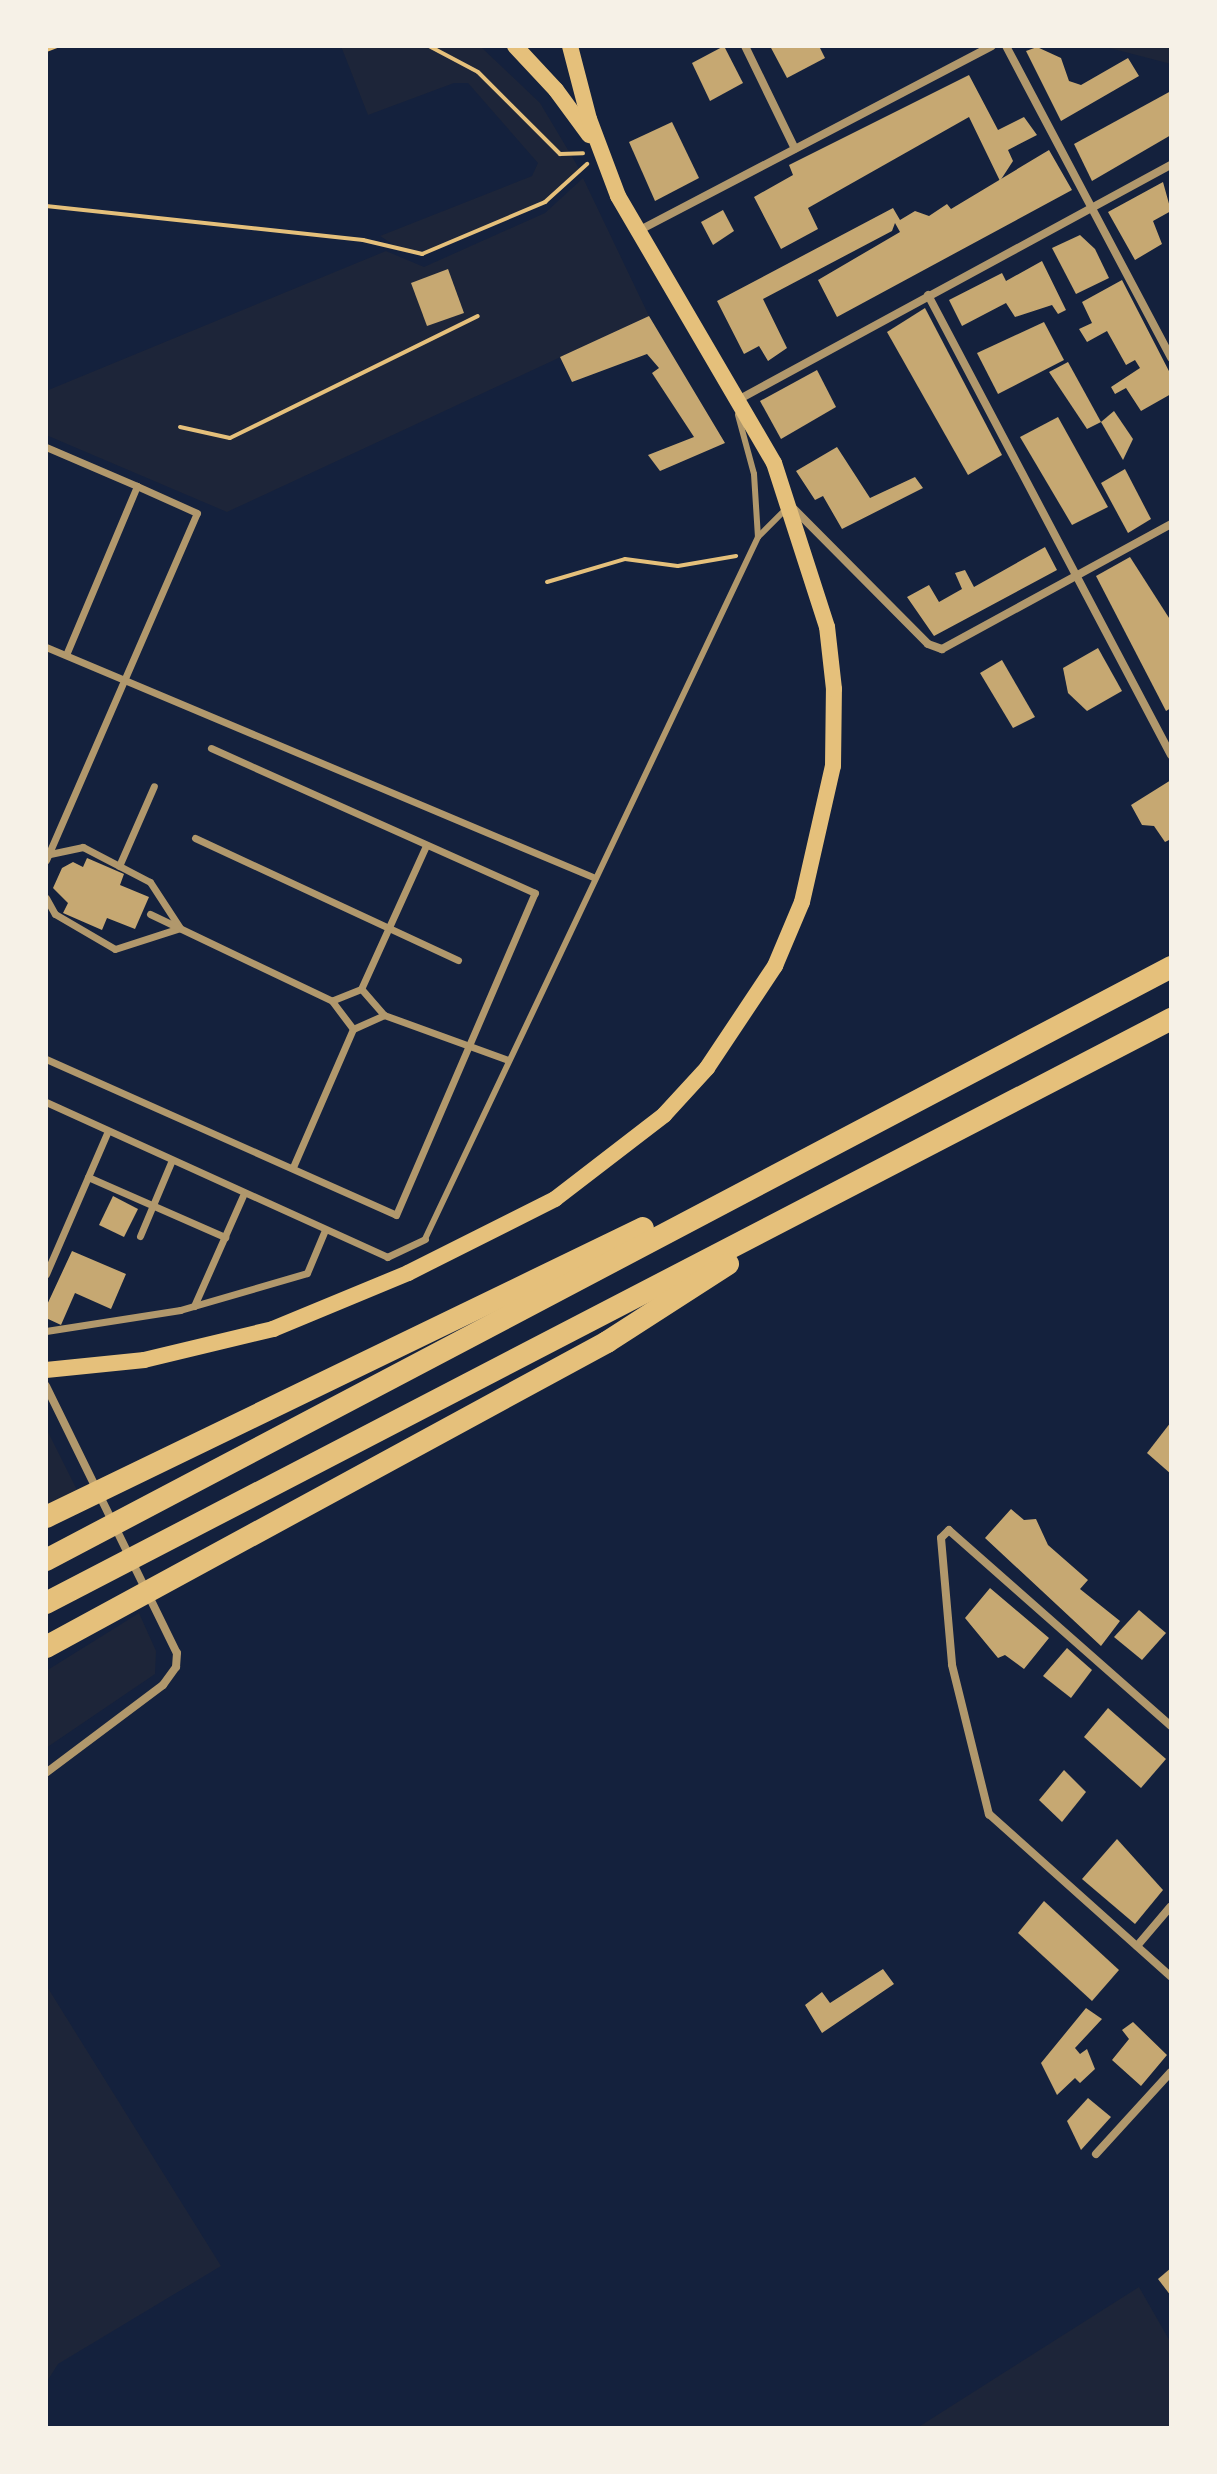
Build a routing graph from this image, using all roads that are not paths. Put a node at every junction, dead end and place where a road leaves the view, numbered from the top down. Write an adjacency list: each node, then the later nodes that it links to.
1 (515, 46): 7 (main road)
2 (570, 46): 7 (main road)
3 (745, 46): 6 (street)
4 (992, 46): 6 (street)
5 (1006, 46): 9 (street)
6 (795, 149): 10 (street)
7 (601, 153): 10 (main road)
8 (1171, 165): 9 (street)
9 (1090, 206): 11 (street); 12 (street)
10 (637, 232): 13 (main road)
11 (928, 295): 13 (street); 19 (street)
12 (1171, 358)
13 (734, 402): 16 (main road); 18 (lane)
14 (46, 447): 15 (street)
15 (137, 486): 21 (street); 22 (street)
16 (791, 506): 18 (lane); 19 (street); 61 (main road)
17 (1171, 524): 19 (street)
18 (758, 537): 30 (lane)
19 (1076, 577): 24 (street)
20 (46, 647): 21 (street)
21 (66, 655): 22 (street)
22 (124, 679): 28 (street); 30 (street)
23 (211, 748): 27 (street)
24 (1171, 755)
25 (154, 786): 29 (street)
26 (195, 838): 33 (street)
27 (426, 846): 33 (street); 42 (street)
28 (48, 857): 29 (street)
29 (119, 866): 34 (street)
30 (593, 877): 45 (lane)
31 (46, 898): 34 (street)
32 (150, 914): 34 (street)
33 (390, 926): 35 (street); 37 (street)
34 (180, 928): 38 (street)
35 (458, 960)
36 (1171, 967): 43 (highway)
37 (361, 989): 38 (street); 39 (street)
38 (332, 1001): 41 (street)
39 (384, 1015): 41 (street); 42 (street)
40 (1171, 1019): 51 (highway)
41 (353, 1029): 49 (street)
42 (469, 1047): 45 (street); 49 (street)
43 (1004, 1053): 63 (highway); 64 (highway)
44 (46, 1059): 49 (street)
45 (508, 1060): 57 (lane)
46 (46, 1102): 47 (street)
47 (108, 1131): 48 (street); 50 (street)
48 (172, 1160): 52 (street); 53 (street)
49 (293, 1167)
50 (88, 1177): 53 (street); 58 (street)
51 (847, 1188): 65 (highway); 66 (highway)
52 (244, 1193): 54 (street); 56 (street)
53 (154, 1205): 55 (street); 56 (street)
54 (325, 1230): 57 (street); 59 (street)
55 (140, 1236)
56 (225, 1237): 59 (street)
57 (425, 1239)
58 (46, 1274)
59 (194, 1306): 60 (street)
60 (46, 1331)
61 (46, 1370)
62 (46, 1386): 68 (street)
63 (46, 1517)
64 (46, 1560)
65 (46, 1603)
66 (46, 1647)
67 (1171, 1726): 70 (street)
68 (46, 1773)
69 (1171, 1906): 70 (street)
70 (1137, 1946): 71 (street)
71 (1171, 1977)
72 (1171, 2072): 73 (street)
73 (1096, 2154)

